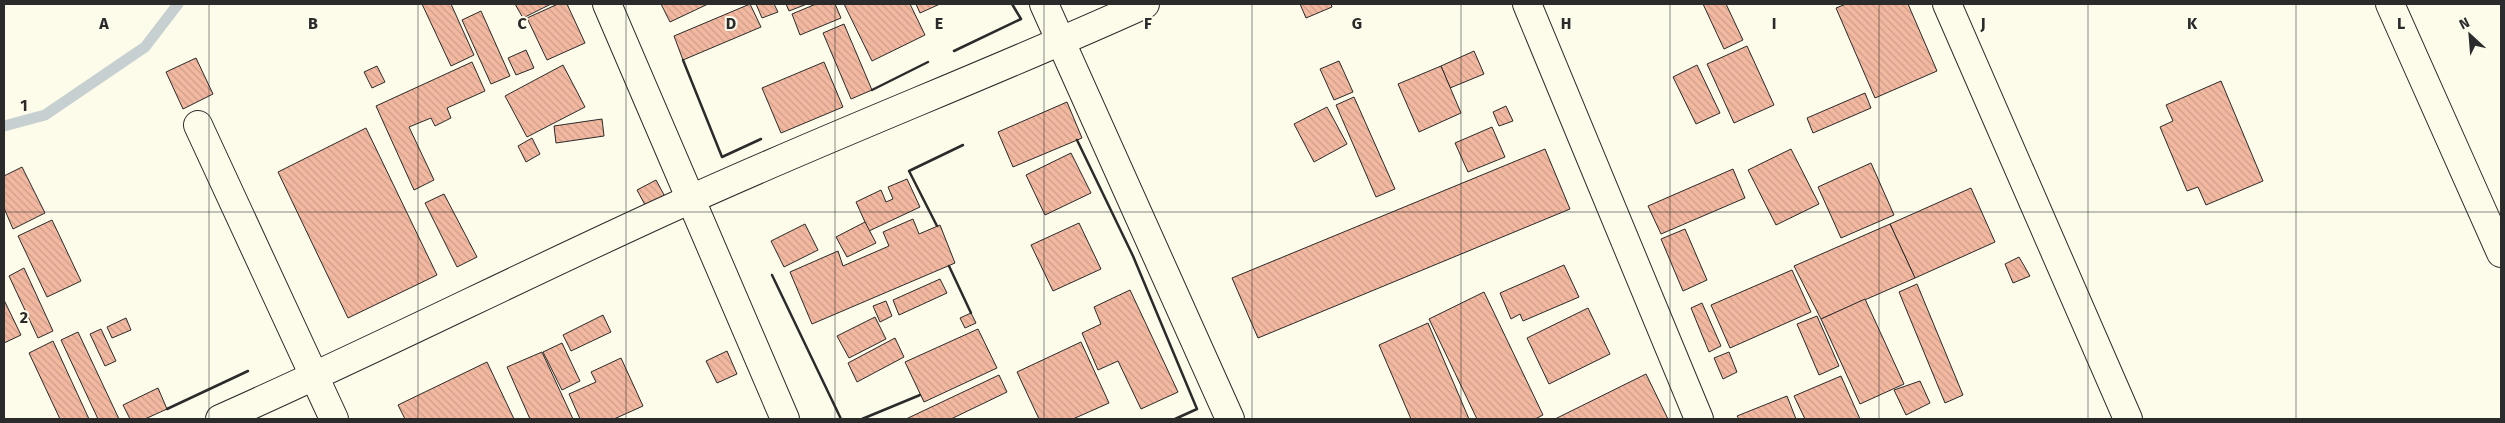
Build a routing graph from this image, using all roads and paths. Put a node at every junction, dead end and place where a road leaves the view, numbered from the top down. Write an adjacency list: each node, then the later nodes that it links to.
1 (607, 4): 9 (street)
2 (1044, 4): 7 (street)
3 (1145, 4): 7 (street)
4 (1527, 4): 16 (street)
5 (1947, 4): 17 (street)
6 (2390, 4): 10 (street)
7 (1062, 42): 9 (street); 15 (street)
8 (198, 125): 11 (street)
9 (692, 199): 11 (street); 14 (street)
10 (2501, 254)
11 (315, 377): 12 (street); 13 (street)
12 (220, 419)
13 (334, 419)
14 (785, 419)
15 (1230, 419)
16 (1699, 419)
17 (2128, 419)

